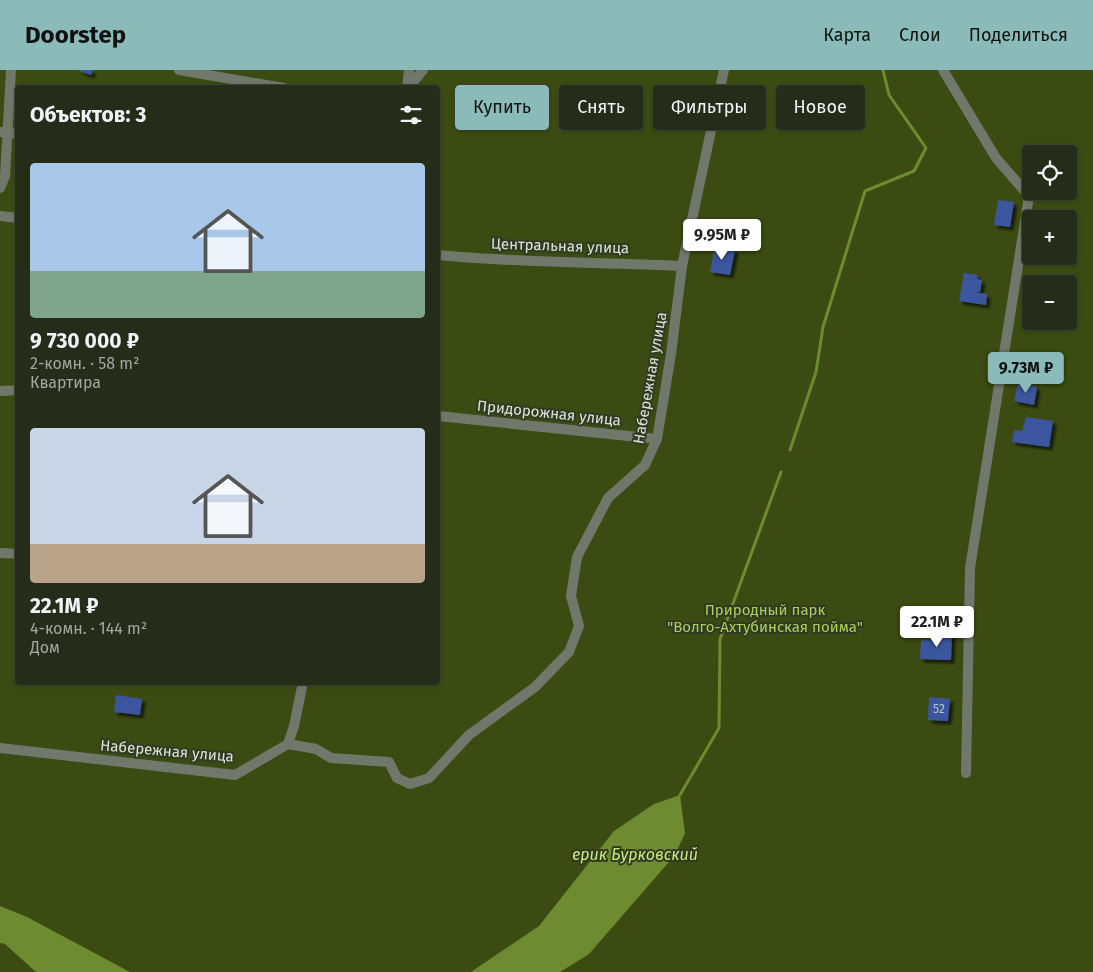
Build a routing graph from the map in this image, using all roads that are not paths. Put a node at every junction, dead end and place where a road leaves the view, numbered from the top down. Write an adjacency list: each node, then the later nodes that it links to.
1 (11, 70): 10 (street)
2 (179, 70): 7 (street)
3 (409, 70): 8 (street)
4 (424, 70): 9 (street)
5 (724, 70): 15 (street, Набережная улица)
6 (943, 70): 25 (street)
7 (266, 85)
8 (408, 85)
9 (411, 85)
10 (3, 133): 11 (street)
11 (0, 188)
12 (0, 216): 13 (street)
13 (15, 218)
14 (440, 255): 15 (street, Центральная улица)
15 (682, 266): 19 (street, Набережная улица)
16 (15, 390): 17 (street)
17 (0, 391)
18 (440, 416): 19 (street, Придорожная улица)
19 (657, 439): 23 (street, Набережная улица)
20 (0, 553): 21 (street)
21 (15, 554)
22 (302, 685): 23 (street)
23 (288, 744): 24 (street, Набережная улица)
24 (0, 748)
25 (966, 773)

